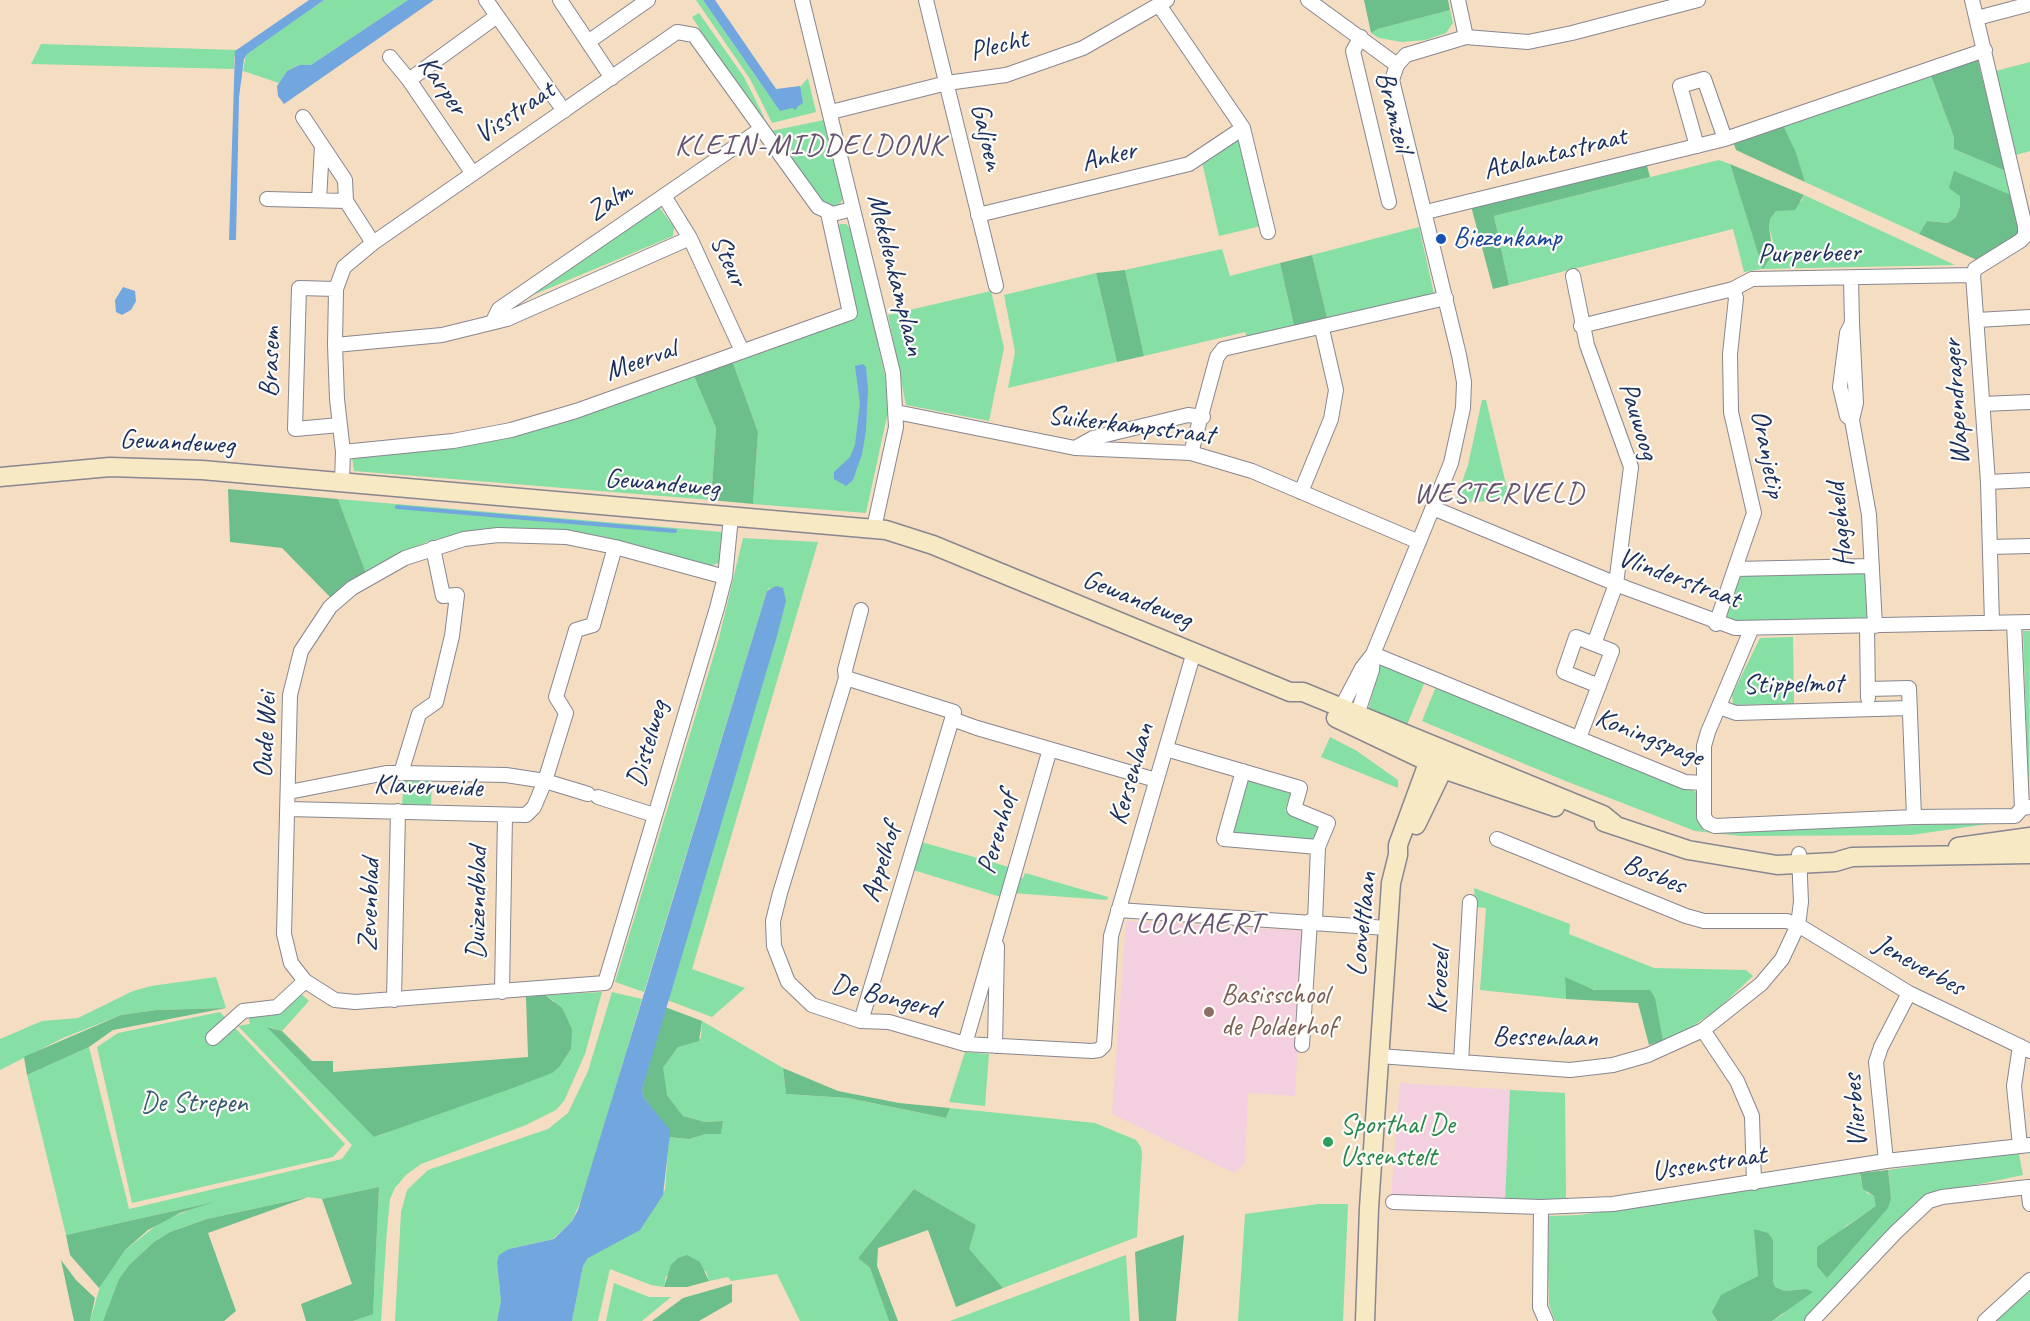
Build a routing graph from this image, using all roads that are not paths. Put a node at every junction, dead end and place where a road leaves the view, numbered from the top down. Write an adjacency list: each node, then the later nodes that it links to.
1 (486, 0): 12 (street)
2 (560, 0): 16 (street)
3 (648, 0): 16 (street)
4 (802, 0): 24 (street, Mekelenkamplaan)
5 (926, 0): 22 (street, Galjoen)
6 (1308, 0): 14 (street)
7 (1458, 0): 15 (street)
8 (1698, 0): 15 (street)
9 (1972, 0): 13 (street)
10 (1163, 2): 22 (street, Plecht); 26 (street)
11 (2030, 4): 13 (street)
12 (497, 16): 21 (street); 23 (street)
13 (1977, 18): 17 (street)
14 (1361, 37): 19 (street); 36 (street, Bramzeil)
15 (1466, 37): 19 (street)
16 (588, 42): 20 (street)
17 (1985, 50): 28 (street, Atalantastraat); 37 (street)
18 (390, 57): 21 (street, Karper)
19 (1397, 65): 39 (street)
20 (612, 78): 23 (street, Visstraat); 27 (street, Visstraat)
21 (409, 80): 31 (street, Karper)
22 (947, 83): 24 (street, Plecht); 41 (street, Galjoen)
23 (564, 111): 31 (street, Visstraat)
24 (831, 112): 38 (street, Mekelenkamplaan)
25 (303, 117): 29 (street)
26 (1243, 128): 41 (street, Anker); 42 (street)
27 (761, 129): 32 (street, Zalm); 40 (street, Visstraat)
28 (1725, 140): 30 (street, Atalantastraat); 30 (street)
29 (322, 146): 34 (street); 35 (street)
30 (1697, 146): 39 (street, Atalantastraat)
31 (473, 174): 44 (street, Visstraat)
32 (664, 196): 43 (street, Steur); 54 (street, Zalm)
33 (267, 199): 34 (street)
34 (319, 200): 35 (street)
35 (346, 201): 44 (street)
36 (1389, 202)
37 (2026, 205): 45 (street)
38 (852, 209): 40 (street); 61 (street, Mekelenkamplaan)
39 (1426, 212): 51 (street)
40 (828, 213): 58 (street, Meerval)
41 (978, 215): 48 (street, Galjoen)
42 (1268, 231)
43 (690, 238): 54 (street, Zalm); 58 (street, Steur)
44 (373, 243): 49 (street, Visstraat)
45 (1973, 275): 47 (street, Purperbeer); 53 (street, Wapendrager)
46 (1573, 276): 55 (street, Pauwoog)
47 (1851, 279): 50 (street, Purperbeer); 80 (street, Hageheld)
48 (996, 286)
49 (336, 289): 57 (street, Visstraat); 63 (street, Brasem)
50 (1733, 289): 55 (street, Purperbeer); 81 (street, Oranjetip)
51 (1446, 298): 56 (street); 72 (street)
52 (2030, 317): 53 (street)
53 (1977, 320): 60 (street, Wapendrager)
54 (493, 321): 57 (street, Zalm)
55 (1581, 326): 83 (street, Pauwoog)
56 (1322, 329): 62 (street); 71 (street)
57 (335, 345): 63 (street, Visstraat)
58 (742, 351): 65 (street, Meerval)
59 (2030, 402): 60 (street)
60 (1983, 404): 70 (street, Wapendrager)
61 (896, 412): 64 (street, Suikerkampstraat); 74 (street, Mekelenkamplaan)
62 (1203, 417): 64 (street); 66 (street)
63 (340, 425): 65 (street, Visstraat)
64 (1075, 448): 66 (street, Suikerkampstraat)
65 (343, 452): 69 (street, Visstraat)
66 (1191, 453): 71 (street, Suikerkampstraat)
67 (0, 477): 69 (street, Gewandeweg)
68 (2030, 480): 70 (street)
69 (342, 482): 73 (street, Gewandeweg)
70 (1988, 482): 78 (street, Wapendrager)
71 (1301, 492): 75 (street, Suikerkampstraat)
72 (1433, 508): 75 (street); 83 (street, Vlinderstraat)
73 (731, 517): 74 (street, Gewandeweg); 82 (street, Distelweg)
74 (874, 528): 92 (street, Gewandeweg)
75 (1419, 542): 93 (street)
76 (2030, 546): 78 (street)
77 (615, 547): 79 (street, Oude Wei); 82 (street, Oude Wei); 109 (street)
78 (1990, 547): 86 (street, Wapendrager)
79 (433, 548): 107 (street); 111 (street, Oude Wei)
80 (1872, 566): 81 (street, Vlinderstraat); 89 (street, Hageheld)
81 (1735, 569): 88 (street, Oranjetip)
82 (725, 577): 116 (street, Distelweg)
83 (1616, 584): 88 (street, Vlinderstraat); 91 (street, Pauwoog)
84 (861, 610): 94 (street, De Bongerd)
85 (2030, 622): 87 (street, Vlinderstraat)
86 (1992, 623): 87 (street, Vlinderstraat); 89 (street, Vlinderstraat)
87 (2014, 623): 112 (street)
88 (1716, 624): 90 (street, Vlinderstraat)
89 (1871, 626): 90 (street, Vlinderstraat); 96 (street, Stippelmot)
90 (1751, 630): 97 (street, Stippelmot)
91 (1594, 644): 95 (street); 95 (street)
92 (1194, 652): 100 (street, Gewandeweg); 104 (street, Kersenlaan)
93 (1373, 654): 100 (street); 102 (street, Koningspage)
94 (846, 678): 101 (street); 135 (street, De Bongerd)
95 (1599, 686): 102 (street)
96 (1868, 689): 98 (street, Stippelmot); 99 (street, Stippelmot)
97 (1719, 707): 99 (street, Stippelmot); 110 (street, Stippelmot)
98 (1910, 708): 99 (street, Stippelmot); 117 (street, Stippelmot)
99 (1868, 709)
100 (1347, 714): 105 (street, Gewandeweg)
101 (952, 719): 103 (street); 135 (street, Appelhof)
102 (1579, 738): 110 (street, Koningspage)
103 (1050, 749): 108 (street); 129 (street, Perenhof)
104 (1166, 749): 106 (street); 108 (street, Kersenlaan)
105 (1437, 761): 123 (street, Gewandeweg); 128 (street, Looveltlaan)
106 (1243, 771): 120 (street); 120 (street)
107 (401, 773): 109 (street, Klaverweide); 111 (street, Klaverweide)
108 (1156, 780): 125 (street, Kersenlaan)
109 (545, 781): 115 (street, Klaverweide); 116 (street, Klaverweide)
110 (1704, 783): 117 (street, Koningspage)
111 (289, 792): 113 (street, Oude Wei)
112 (2026, 808): 117 (street, Koningspage)
113 (289, 809): 114 (street, Klaverweide); 130 (street, Oude Wei)
114 (398, 811): 115 (street, Klaverweide); 134 (street, Zevenblad)
115 (505, 815): 132 (street, Duizendblad)
116 (654, 815): 131 (street, Distelweg)
117 (1914, 817)
118 (2030, 837): 122 (street, Gewandeweg)
119 (1497, 839): 127 (street, Bosbes)
120 (1318, 847): 126 (street)
121 (2030, 854): 122 (street, Gewandeweg)
122 (1912, 855): 123 (street, Gewandeweg)
123 (1800, 859): 127 (street, Bessenlaan)
124 (1470, 902): 144 (street, Kroezel)
125 (1118, 910): 126 (street); 137 (street, Kersenlaan)
126 (1313, 922): 128 (street); 140 (street)
127 (1798, 925): 133 (street, Jeneverbes); 136 (street, Bessenlaan)
128 (1387, 928): 143 (street, Looveltlaan)
129 (997, 932): 139 (street, Perenhof); 141 (street, Perenhof)
130 (305, 981): 134 (street, Oude Wei); 138 (street)
131 (604, 983): 132 (street, Oude Wei)
132 (502, 992): 134 (street, Oude Wei)
133 (1909, 993): 142 (street, Jeneverbes); 146 (street, Vlierbes)
134 (394, 1000)
135 (861, 1021): 139 (street, De Bongerd)
136 (1703, 1030): 144 (street, Bessenlaan); 147 (street)
137 (1104, 1037): 141 (street, De Bongerd)
138 (213, 1038)
139 (965, 1044): 141 (street, De Bongerd)
140 (1302, 1045)
141 (995, 1046)
142 (2025, 1049): 145 (street, Jeneverbes)
143 (1380, 1056): 144 (street, Bessenlaan); 152 (street, Looveltlaan)
144 (1461, 1062)
145 (2025, 1145): 146 (street, Ussenstraat)
146 (1886, 1161): 147 (street, Ussenstraat)
147 (1754, 1183): 150 (street, Ussenstraat)
148 (1394, 1202): 150 (street, Ussenstraat)
149 (2030, 1204): 154 (street)
150 (1541, 1207): 153 (street)
151 (2030, 1280): 155 (street)
152 (1365, 1321)
153 (1546, 1321)
154 (1812, 1321)
155 (1985, 1321)

